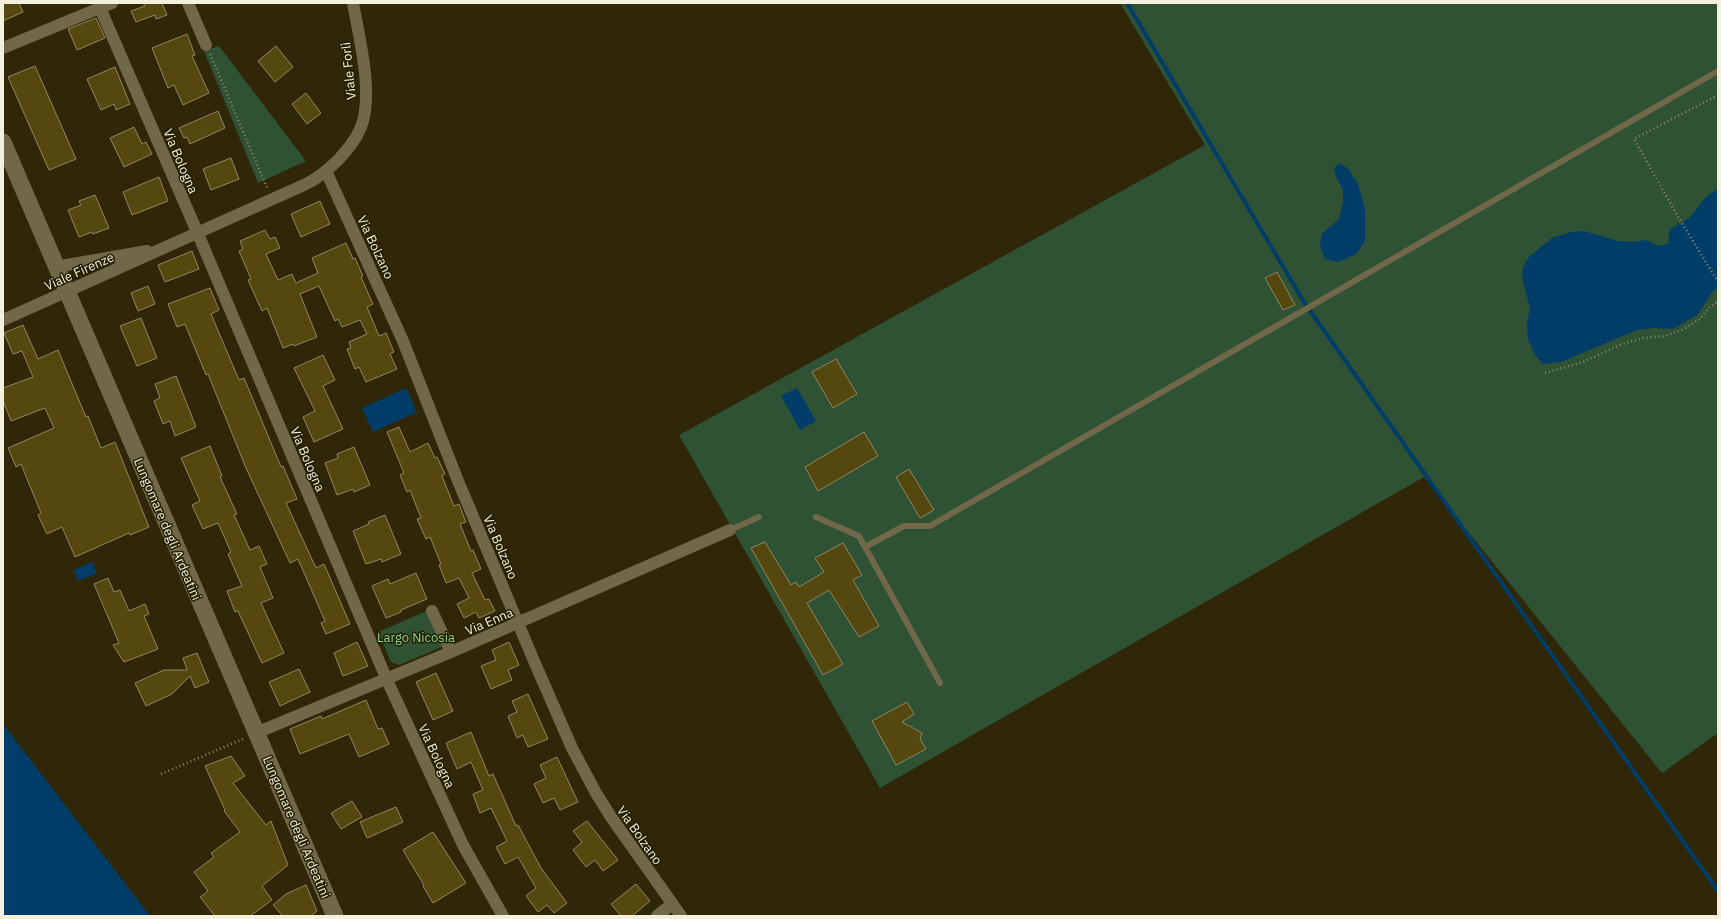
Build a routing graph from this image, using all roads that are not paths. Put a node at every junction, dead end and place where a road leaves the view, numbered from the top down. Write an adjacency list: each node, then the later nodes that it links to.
1 (112, 3): 4 (street)
2 (188, 3): 5 (street)
3 (353, 3): 9 (street, Viale Forlì)
4 (100, 8): 6 (street); 10 (street, Via Bologna)
5 (206, 45)
6 (3, 48)
7 (1718, 72): 18 (lane)
8 (3, 142): 12 (main road, Lungomare degli Ardeatini)
9 (326, 171): 10 (street, Viale Firenze); 20 (street, Via Bolzano)
10 (198, 234): 11 (street, Viale Firenze); 22 (street, Via Bologna)
11 (166, 247): 12 (street, Viale Firenze); 13 (street, Viale Firenze)
12 (55, 267): 13 (main road, Lungomare degli Ardeatini)
13 (66, 292): 14 (street, Viale Firenze); 24 (main road, Lungomare degli Ardeatini)
14 (3, 320)
15 (759, 517): 17 (lane)
16 (816, 517): 18 (lane)
17 (730, 530): 20 (street, Via Enna)
18 (865, 547): 23 (lane)
19 (432, 611): 21 (street)
20 (518, 623): 21 (street, Via Enna); 25 (street, Via Bolzano)
21 (451, 652): 22 (street, Via Enna)
22 (387, 680): 24 (street, Via Enna); 27 (street, Via Bologna)
23 (940, 683)
24 (256, 733): 26 (main road, Lungomare degli Ardeatini)
25 (672, 904): 28 (street); 29 (street, Via Bolzano)
26 (335, 916)
27 (503, 916)
28 (657, 916)
29 (681, 916)

